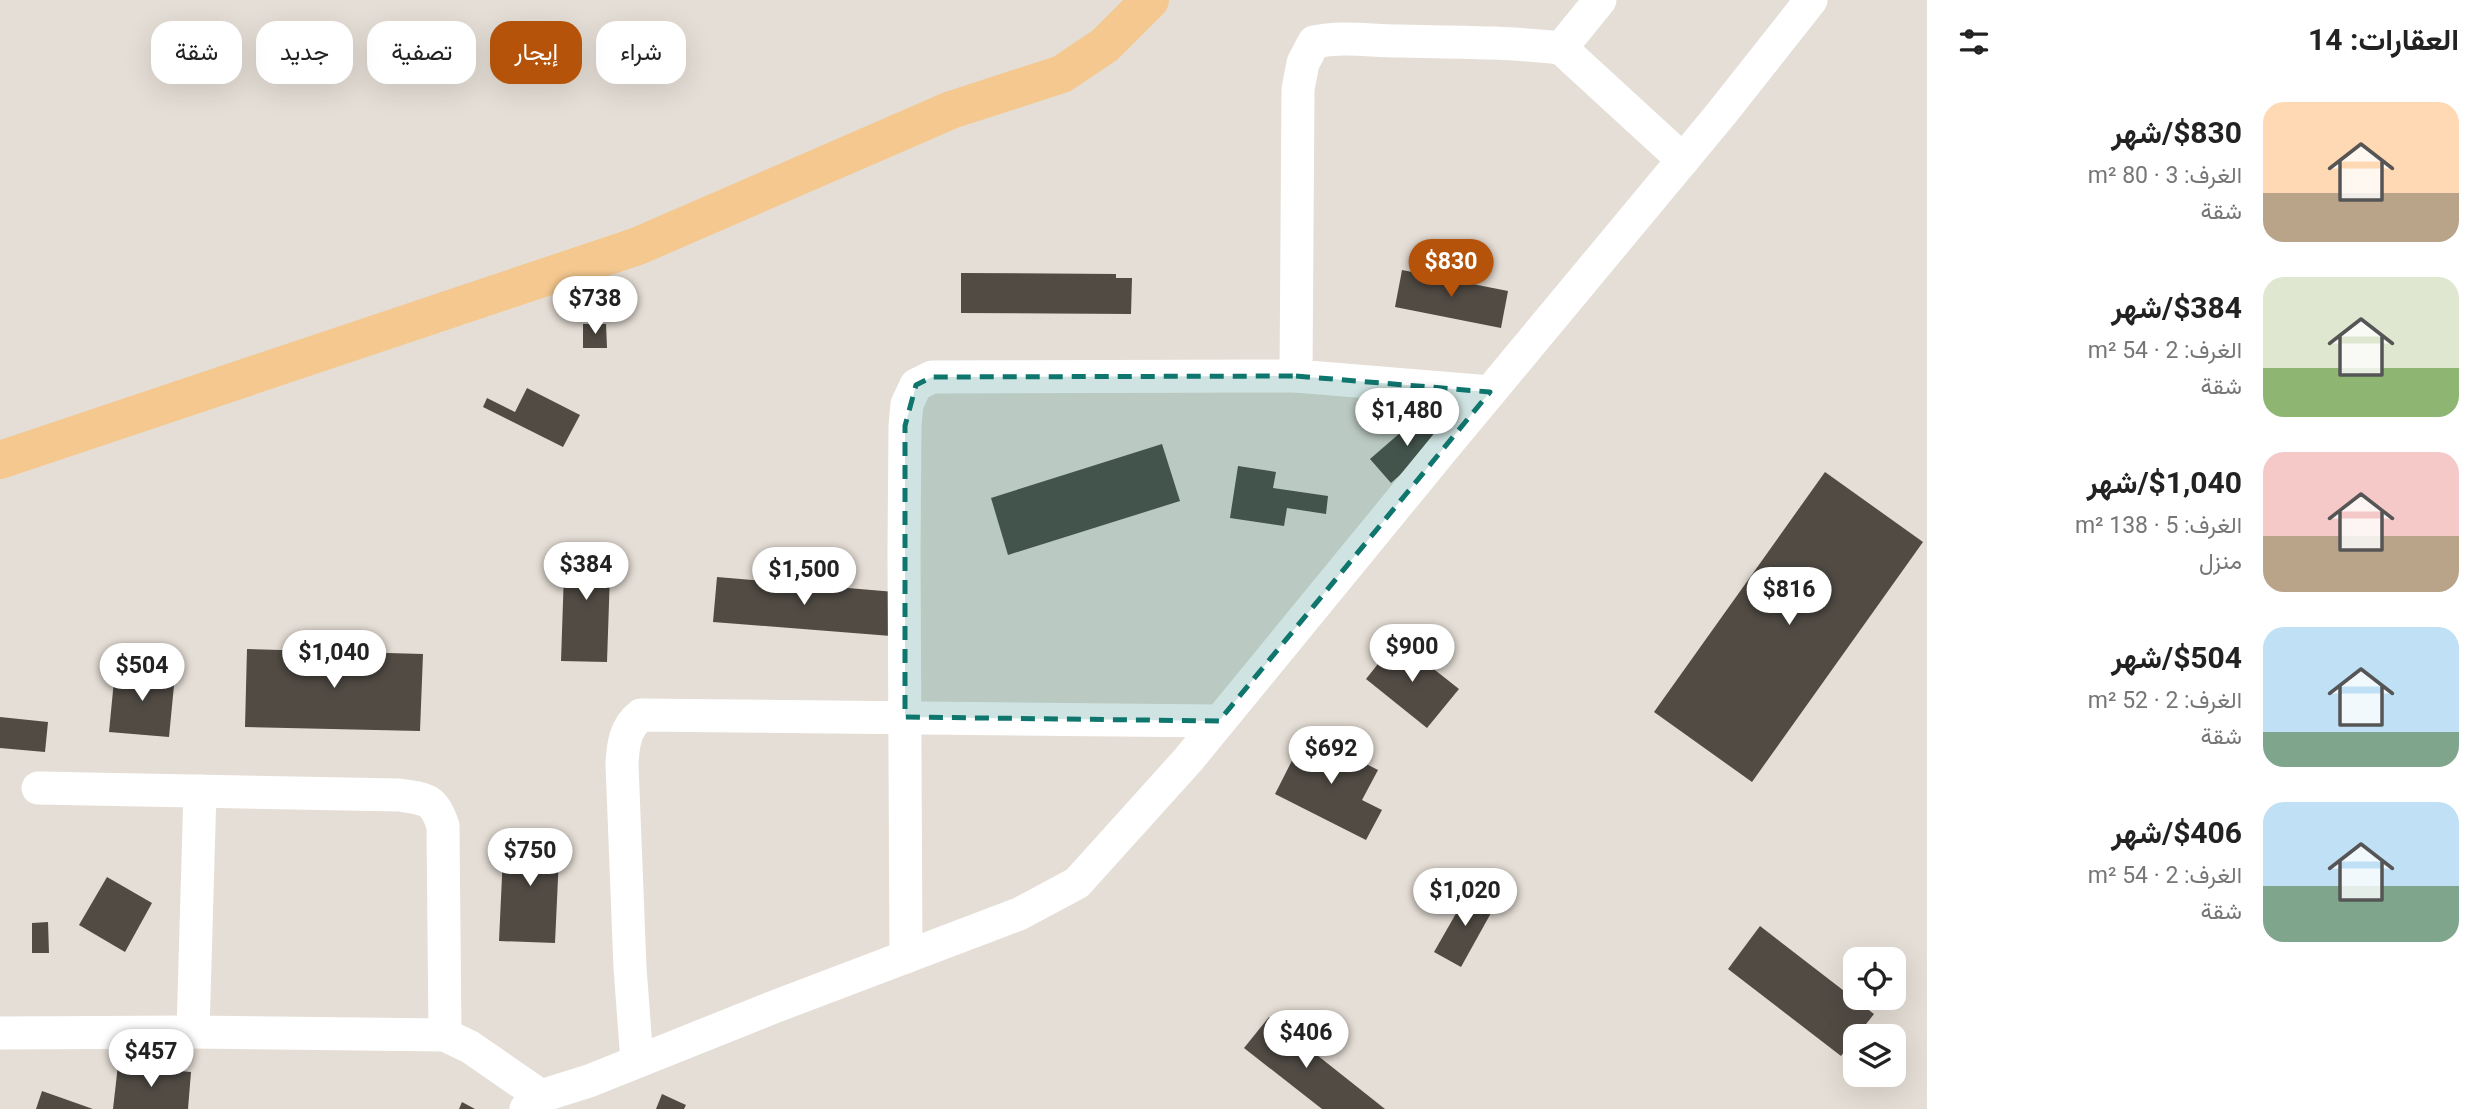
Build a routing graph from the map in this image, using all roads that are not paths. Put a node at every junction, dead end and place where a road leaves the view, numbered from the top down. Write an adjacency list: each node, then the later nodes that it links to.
1 (1150, 0): 8 (main road)
2 (1600, 0): 4 (street)
3 (1811, 0): 5 (street)
4 (1561, 48): 5 (street); 6 (street)
5 (1683, 160): 7 (street)
6 (1296, 376): 7 (street); 9 (street)
7 (1490, 392): 10 (street)
8 (0, 460)
9 (905, 717): 10 (street); 13 (street); 17 (street)
10 (1219, 721): 13 (street)
11 (38, 788): 12 (street)
12 (200, 791): 14 (street); 16 (street)
13 (906, 957): 17 (street)
14 (193, 1032): 15 (street); 16 (street)
15 (0, 1033)
16 (445, 1035): 18 (street)
17 (637, 1061): 18 (street)
18 (534, 1102)

